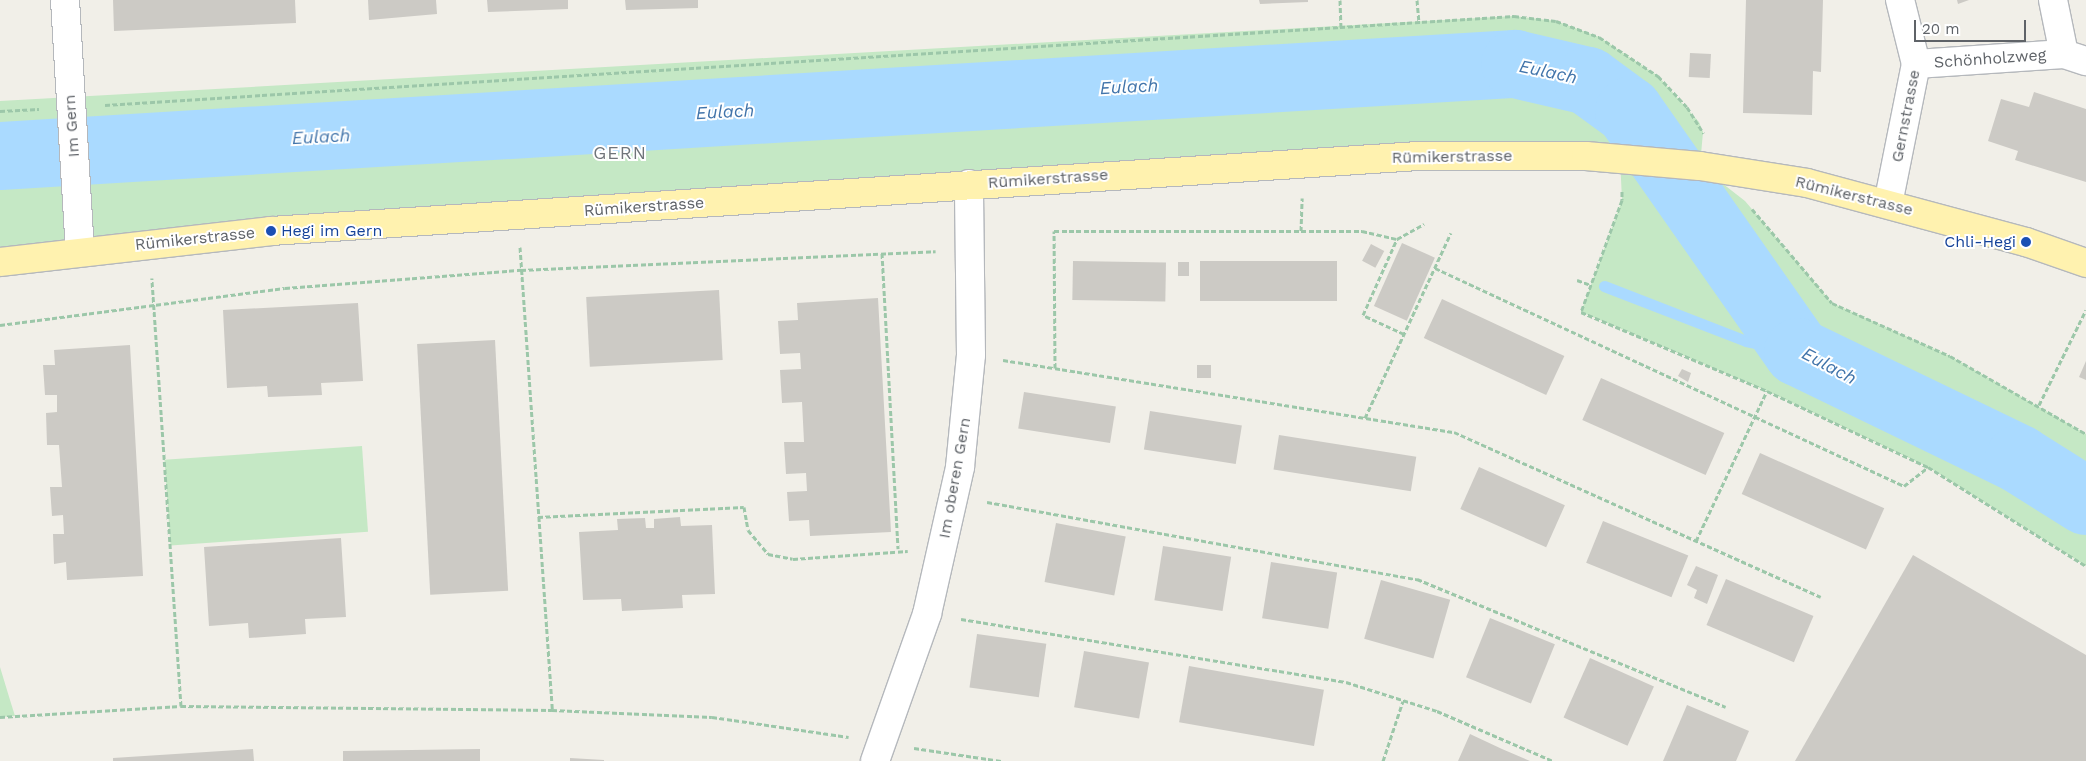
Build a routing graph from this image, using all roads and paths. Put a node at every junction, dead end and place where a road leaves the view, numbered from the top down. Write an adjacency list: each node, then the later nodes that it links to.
1 (65, 0): 10 (street, Im Gern)
2 (1340, 0): 7 (path)
3 (1417, 0): 6 (path)
4 (1900, 0): 9 (street, Gernstrasse)
5 (2053, 0): 8 (street, Schönholzweg)
6 (1419, 22): 7 (path); 11 (path)
7 (1341, 27): 10 (path)
8 (2075, 57): 9 (street, Schönholzweg)
9 (1916, 64): 16 (street, Gernstrasse)
10 (71, 117): 23 (street, Im Gern)
11 (1702, 153): 12 (main road, Rümikerstrasse); 16 (main road, Rümikerstrasse)
12 (1629, 159): 13 (main road, Rümikerstrasse); 31 (path)
13 (969, 184): 22 (street, Im oberen Gern); 23 (main road, Rümikerstrasse)
14 (1302, 189): 18 (path)
15 (1745, 201): 39 (path)
16 (1888, 204): 26 (main road, Rümikerstrasse)
17 (1424, 224): 21 (path)
18 (1301, 231): 21 (path); 37 (path)
19 (1450, 233): 27 (path)
20 (519, 238): 29 (path)
21 (1397, 239): 35 (path)
22 (971, 250): 24 (path); 36 (street, Im oberen Gern)
23 (80, 251): 25 (main road, Rümikerstrasse)
24 (882, 253): 29 (path); 47 (path)
25 (0, 262)
26 (2086, 262)
27 (1435, 268): 35 (path); 40 (path)
28 (152, 270): 32 (path)
29 (521, 270): 32 (path); 45 (path)
30 (1577, 280): 31 (path)
31 (1591, 285): 38 (path)
32 (153, 304): 34 (path); 53 (path)
33 (2086, 310): 39 (path)
34 (0, 325)
35 (1404, 334): 41 (path)
36 (971, 355): 37 (path); 44 (street, Im oberen Gern)
37 (1055, 368): 41 (path)
38 (1767, 391): 40 (path); 43 (path)
39 (2038, 405): 42 (path)
40 (1754, 416): 43 (path); 46 (path)
41 (1365, 418): 46 (path)
42 (2086, 434)
43 (1928, 467): 49 (path)
44 (954, 497): 48 (street, Im oberen Gern); 54 (path)
45 (538, 517): 47 (path); 55 (path)
46 (1696, 541): 50 (path)
47 (898, 549): 48 (path)
48 (941, 555): 51 (street, Im oberen Gern)
49 (2086, 566)
50 (1822, 597)
51 (926, 614): 52 (path); 57 (street, Im oberen Gern)
52 (1403, 701): 59 (path); 60 (path)
53 (181, 706): 55 (path); 56 (path)
54 (1726, 707)
55 (552, 710): 57 (path)
56 (0, 717)
57 (878, 752): 58 (path)
58 (1001, 761)
59 (1383, 761)
60 (1553, 761)

